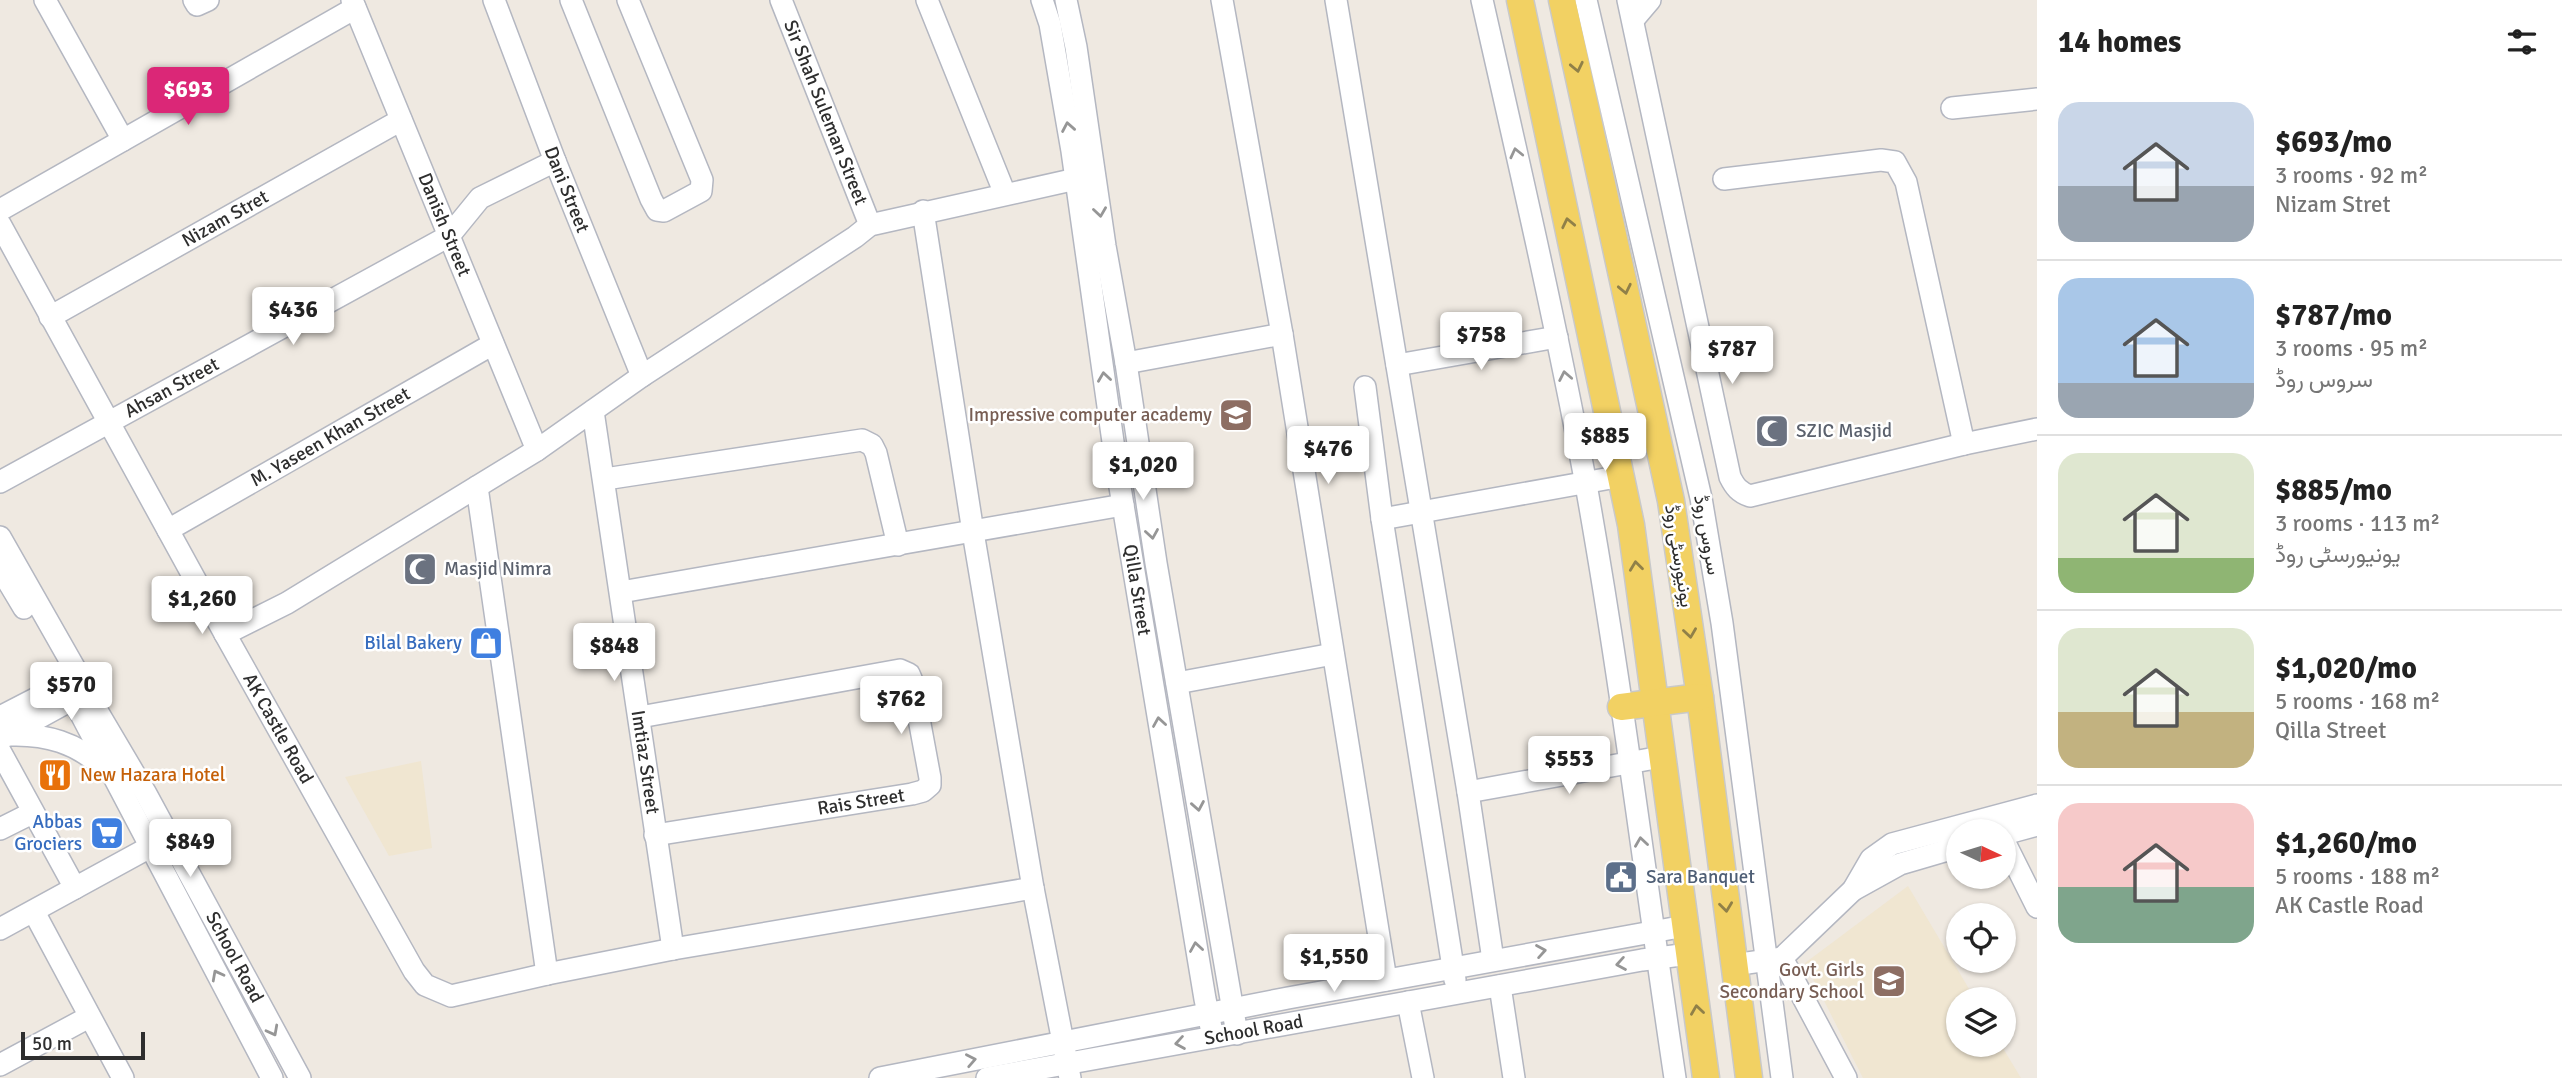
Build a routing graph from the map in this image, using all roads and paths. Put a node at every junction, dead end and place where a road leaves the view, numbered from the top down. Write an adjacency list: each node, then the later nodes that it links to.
1 (45, 0): 23 (street)
2 (194, 0): 3 (street)
3 (208, 0)
4 (494, 0): 24 (street, Dani Street)
5 (571, 0): 6 (street)
6 (628, 0)
7 (781, 0): 31 (street, Sir Shah Suleman Street)
8 (927, 0): 27 (street)
9 (1042, 0): 25 (street, Qilla Street, one-way to 9)
10 (1066, 0): 37 (street, Qilla Street, one-way to 37)
11 (1222, 0): 34 (street)
12 (1336, 0): 38 (street)
13 (1482, 0): 35 (street, one-way to 13)
14 (1520, 0): 46 (main road, one-way to 14)
15 (1562, 0): 65 (main road, یونیورسٹی روڈ, one-way to 65)
16 (1586, 0): 64 (street, سروس روڈ)
17 (1650, 0): 19 (street)
18 (354, 4): 22 (street, Danish Street); 23 (street)
19 (1631, 10): 44 (street)
20 (2037, 99): 21 (street)
21 (1952, 108)
22 (401, 120): 32 (street, Danish Street); 33 (street, Nizam Stret)
23 (123, 140): 28 (street)
24 (555, 161): 32 (street, Ahsan Street); 39 (street, Dani Street)
25 (1076, 179): 27 (street); 51 (street, Qilla Street, one-way to 25)
26 (1724, 179): 44 (street)
27 (1005, 194): 29 (street)
28 (0, 210)
29 (923, 211): 31 (street); 55 (street)
30 (0, 224): 33 (street, AK Castle Road)
31 (870, 225): 39 (street)
32 (449, 236): 36 (street, Danish Street); 42 (street, Ahsan Street)
33 (50, 317): 42 (street, AK Castle Road)
34 (1282, 334): 37 (street); 61 (street)
35 (1557, 337): 38 (street); 49 (street, one-way to 35)
36 (493, 344): 45 (street, Danish Street); 54 (street, M. Yaseen Khan Street)
37 (1126, 363): 62 (street, Qilla Street, one-way to 62)
38 (1397, 365): 52 (street)
39 (642, 376): 41 (street)
40 (1365, 387): 53 (street)
41 (593, 411): 45 (street); 47 (street, Imtiaz Street)
42 (109, 424): 48 (street, Ahsan Street); 54 (street, AK Castle Road)
43 (2037, 429): 44 (street)
44 (1964, 444)
45 (537, 450): 50 (street)
46 (1622, 476): 49 (street); 66 (main road, one-way to 46)
47 (605, 479): 57 (street); 59 (street, Imtiaz Street)
48 (0, 482)
49 (1585, 482): 52 (street); 67 (street)
50 (477, 487): 60 (street); 100 (street)
51 (1123, 505): 55 (street); 106 (street, Qilla Street, one-way to 51)
52 (1420, 512): 53 (street); 74 (street)
53 (1382, 519): 99 (street)
54 (168, 530): 60 (street, AK Castle Road)
55 (973, 532): 57 (street); 86 (street)
56 (0, 537): 63 (street, School Road)
57 (898, 545): 59 (street)
58 (0, 568): 63 (street, School Road)
59 (621, 592): 68 (street, Imtiaz Street)
60 (225, 634): 100 (street, AK Castle Road)
61 (1334, 654): 62 (street); 101 (street)
62 (1177, 683): 105 (street, Qilla Street, one-way to 105)
63 (74, 686): 69 (street); 72 (street, School Road); 73 (street, School Road)
64 (1731, 693): 65 (street); 96 (street, سروس روڈ)
65 (1700, 697): 66 (main road); 98 (main road, یونیورسٹی روڈ, one-way to 98)
66 (1654, 703): 67 (main road); 70 (main road)
67 (1621, 707): 71 (street)
68 (640, 717): 81 (street, Imtiaz Street); 81 (street, Rais Street)
69 (2, 735): 72 (street); 77 (street)
70 (1661, 757): 71 (street); 90 (main road)
71 (1630, 764): 74 (street); 92 (street, one-way to 71)
72 (110, 773): 75 (street, School Road)
73 (145, 792): 75 (street); 114 (street, School Road, one-way to 114)
74 (1468, 792): 97 (street)
75 (125, 802): 82 (street, School Road)
76 (2037, 805): 87 (street)
77 (32, 813): 79 (street); 85 (street)
78 (2037, 825): 80 (street)
79 (0, 830)
80 (2016, 831)
81 (655, 835): 93 (street, Imtiaz Street)
82 (150, 846): 85 (street); 113 (street, School Road, one-way to 82)
83 (1946, 851): 87 (street)
84 (2016, 865): 88 (street)
85 (75, 888): 89 (street)
86 (1033, 888): 93 (street); 110 (street)
87 (1853, 891): 96 (street)
88 (2037, 907)
89 (34, 912): 91 (street); 107 (street)
90 (1685, 926): 92 (street, School Road); 94 (main road)
91 (0, 929)
92 (1653, 932): 95 (street); 97 (street, School Road, one-way to 92)
93 (673, 949): 100 (street)
94 (1689, 954): 95 (street, School Road); 120 (main road, one-way to 94)
95 (1657, 958): 102 (street, School Road, one-way to 102); 119 (street)
96 (1774, 959): 98 (street); 122 (street, سروس روڈ); 123 (street)
97 (1493, 960): 99 (street, School Road)
98 (1733, 965): 121 (main road, یونیورسٹی روڈ)
99 (1453, 968): 101 (street, School Road); 103 (street)
100 (547, 974)
101 (1386, 980): 105 (street, School Road)
102 (1500, 986): 103 (street, School Road); 118 (street)
103 (1457, 993): 104 (street, School Road)
104 (1408, 1002): 108 (street, School Road); 117 (street)
105 (1233, 1009): 106 (street, School Road); 108 (street, Qilla Street)
106 (1208, 1014): 109 (street, Qilla Street); 110 (street, School Road)
107 (89, 1017): 111 (street); 112 (street)
108 (1237, 1034): 109 (street, School Road)
109 (1213, 1037): 110 (street, School Road, one-way to 110)
110 (1066, 1061): 115 (street, School Road, one-way to 110); 116 (street, School Road)
111 (0, 1065)
112 (123, 1078)
113 (272, 1078)
114 (300, 1078)
115 (880, 1078)
116 (987, 1078)
117 (1423, 1078)
118 (1514, 1078)
119 (1675, 1078)
120 (1706, 1078)
121 (1749, 1078)
122 (1782, 1078)
123 (1846, 1078)

